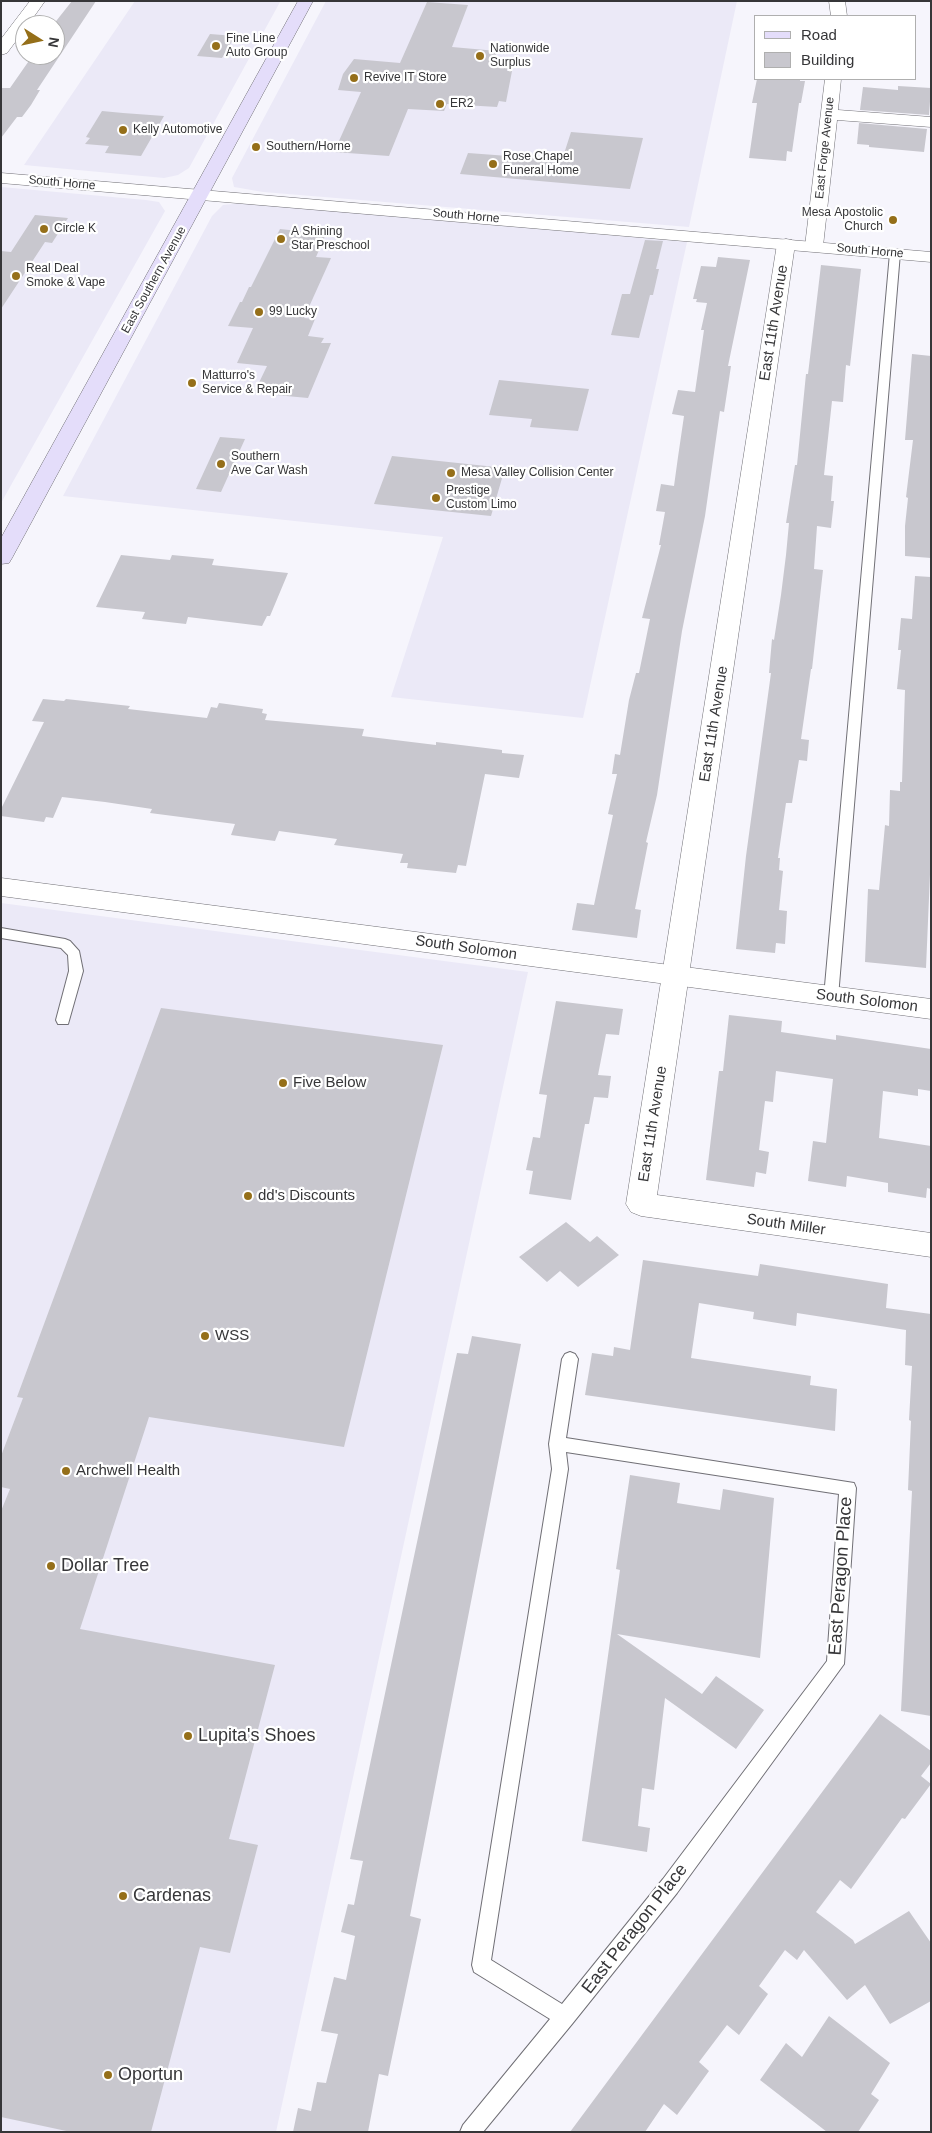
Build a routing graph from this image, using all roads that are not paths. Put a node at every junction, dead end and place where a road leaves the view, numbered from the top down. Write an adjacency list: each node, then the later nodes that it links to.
1 (38, 1): 5 (street)
2 (306, 1): 10 (main road, East Southern Avenue)
3 (837, 1): 4 (street)
4 (839, 15)
5 (1, 50)
6 (833, 80): 7 (street, East Forge Avenue)
7 (828, 114): 8 (street); 12 (street, East Forge Avenue)
8 (931, 122)
9 (1, 178): 10 (street, South Horne)
10 (201, 194): 11 (street, South Horne); 15 (main road, East Southern Avenue)
11 (786, 244): 12 (street, South Horne); 18 (street, East 11th Avenue)
12 (814, 246): 13 (street, South Horne)
13 (895, 253): 14 (street, South Horne); 19 (lane)
14 (931, 257)
15 (1, 558)
16 (1, 887): 18 (street, South Solomon)
17 (1, 933): 21 (lane)
18 (675, 977): 19 (street, South Solomon); 22 (street, East 11th Avenue)
19 (831, 997): 20 (street, South Solomon)
20 (931, 1010)
21 (63, 1020)
22 (641, 1204): 23 (street, South Miller)
23 (931, 1246)
24 (570, 1359): 25 (lane)
25 (557, 1444): 26 (lane); 26 (lane, East Peragon Place)
26 (565, 2017): 27 (lane, East Peragon Place)
27 (470, 2132)

